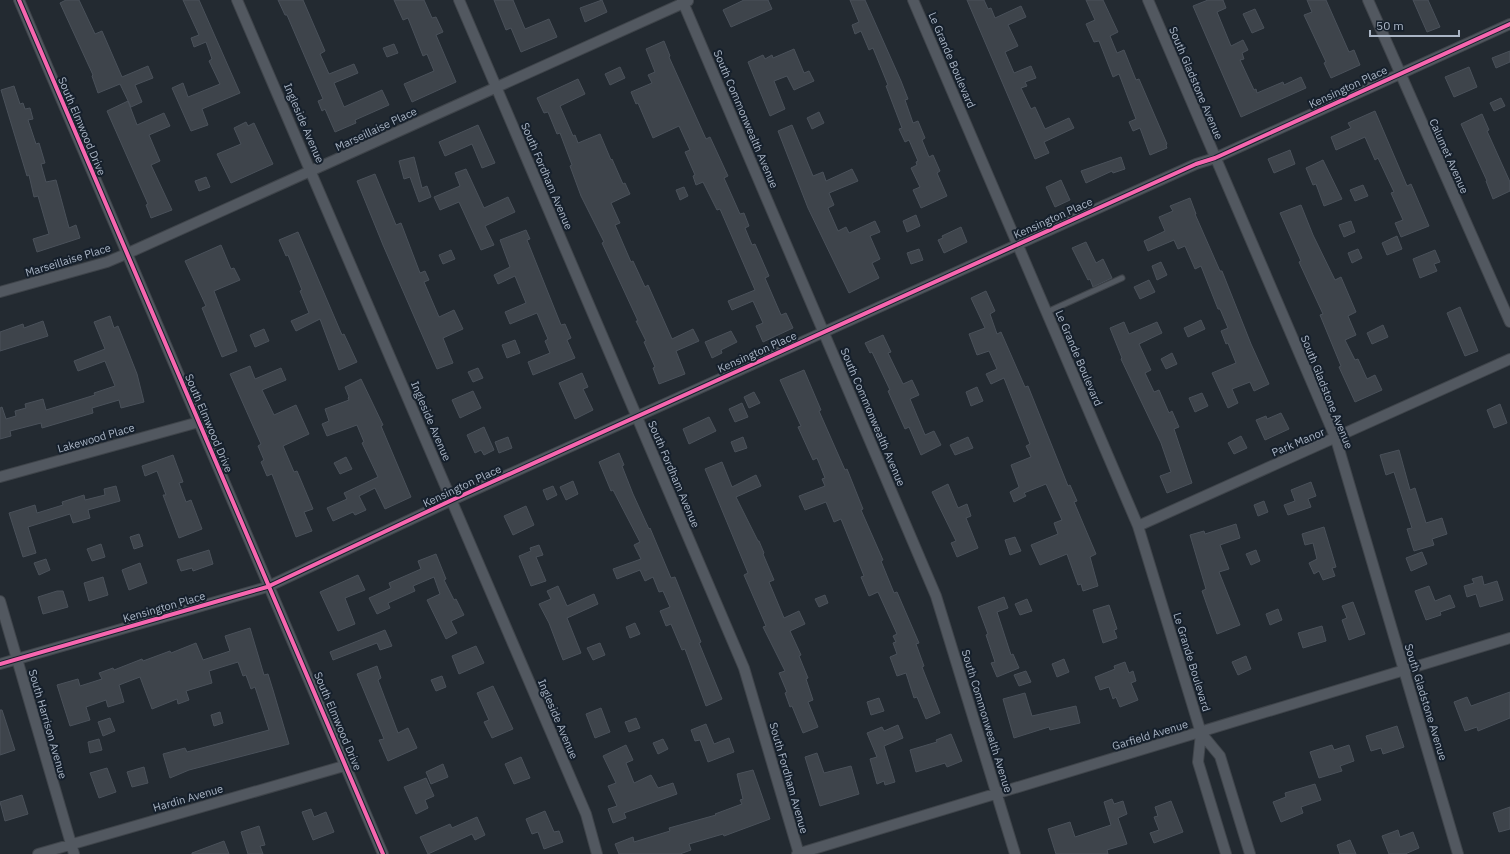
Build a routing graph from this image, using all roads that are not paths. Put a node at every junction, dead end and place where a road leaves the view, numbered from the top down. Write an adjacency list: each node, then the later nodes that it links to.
1 (19, 0): 14 (street, South Elmwood Drive)
2 (237, 0): 12 (street, Ingleside Avenue)
3 (459, 0): 10 (street, South Fordham Avenue)
4 (913, 0): 13 (street, Le Grande Boulevard)
5 (1148, 0): 11 (street, South Gladstone Avenue)
6 (1368, 0): 9 (street, Calumet Avenue)
7 (685, 1): 10 (street, Marseillaise Place); 19 (street, South Commonwealth Avenue)
8 (1510, 24): 9 (street, Kensington Place)
9 (1399, 73): 11 (street, Kensington Place); 18 (street, Calumet Avenue)
10 (496, 87): 12 (street, Marseillaise Place); 21 (street, South Fordham Avenue)
11 (1215, 158): 13 (street, Kensington Place); 23 (street, South Gladstone Avenue)
12 (312, 172): 14 (street, Marseillaise Place); 25 (street, Ingleside Avenue)
13 (1017, 244): 17 (street, Le Grande Boulevard); 19 (street, Kensington Place)
14 (126, 254): 16 (street, Marseillaise Place); 22 (street, South Elmwood Drive)
15 (1122, 278): 17 (lane)
16 (0, 292)
17 (1047, 312): 26 (street, Le Grande Boulevard)
18 (1510, 322)
19 (823, 332): 21 (street, Kensington Place); 35 (street, South Commonwealth Avenue)
20 (1510, 359): 23 (street, Park Manor)
21 (636, 416): 25 (street, Kensington Place); 40 (street, South Fordham Avenue)
22 (199, 422): 24 (street, Lakewood Place); 27 (street, South Elmwood Drive)
23 (1336, 439): 26 (street, Park Manor); 32 (street, South Gladstone Avenue)
24 (0, 478)
25 (452, 500): 27 (street, Kensington Place); 39 (street, Ingleside Avenue)
26 (1138, 526): 33 (street, Le Grande Boulevard)
27 (268, 586): 30 (street, Kensington Place); 34 (street, South Elmwood Drive)
28 (0, 601): 30 (street, South Harrison Avenue)
29 (1510, 638): 32 (street, Garfield Avenue)
30 (16, 659): 31 (street, Kensington Place); 36 (street, South Harrison Avenue)
31 (0, 664)
32 (1404, 670): 33 (street, Garfield Avenue); 44 (street, South Gladstone Avenue)
33 (1201, 733): 35 (street, Garfield Avenue); 42 (street, Le Grande Boulevard); 43 (street, Le Grande Boulevard)
34 (344, 766): 36 (street, Hardin Avenue); 38 (street, South Elmwood Drive)
35 (997, 794): 40 (street, Garfield Avenue); 41 (street, South Commonwealth Avenue)
36 (72, 849): 37 (street, Hardin Avenue)
37 (38, 854)
38 (383, 854)
39 (597, 854)
40 (798, 854)
41 (1015, 854)
42 (1226, 854)
43 (1250, 854)
44 (1458, 854)

